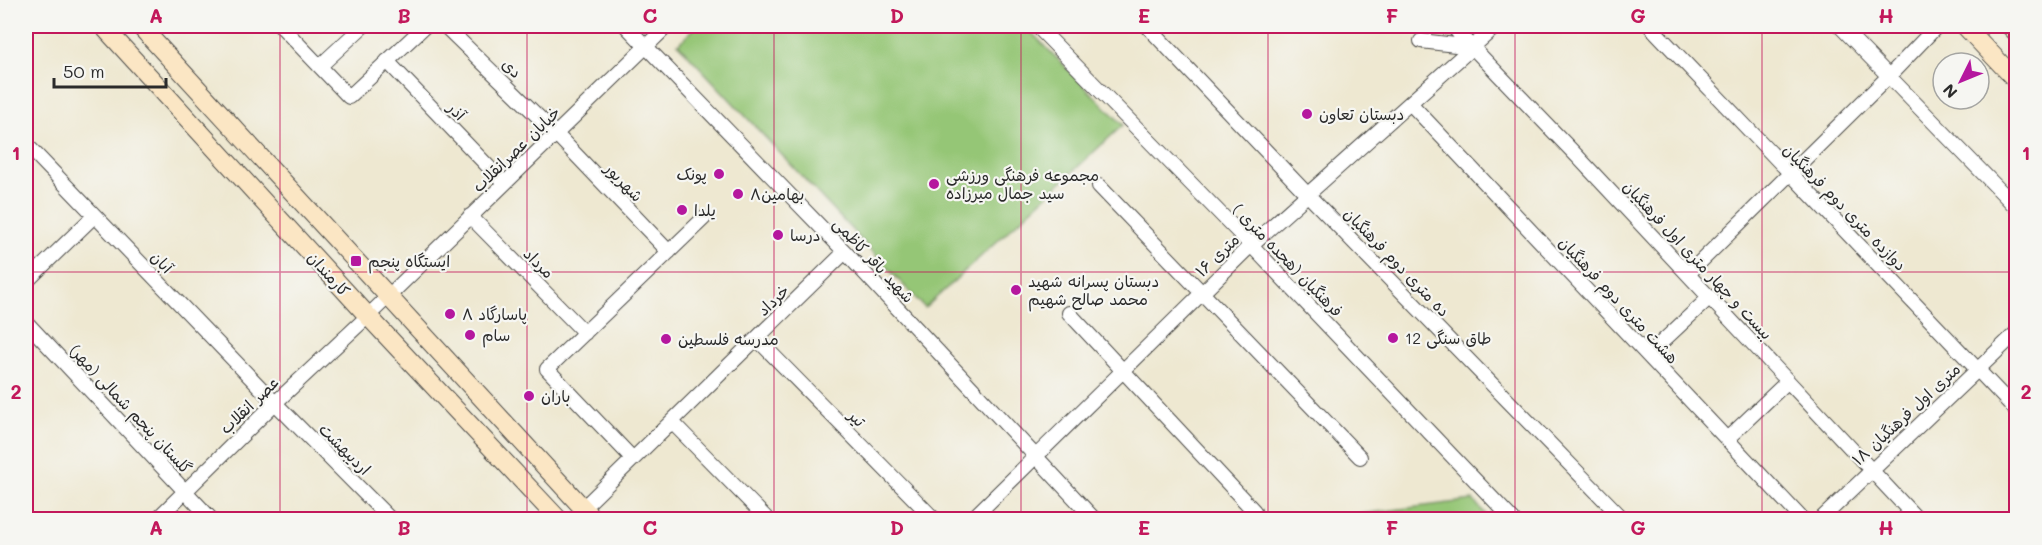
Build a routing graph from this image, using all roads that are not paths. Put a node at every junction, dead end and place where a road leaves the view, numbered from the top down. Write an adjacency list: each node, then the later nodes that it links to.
1 (103, 26): 46 (main road, کارمندان)
2 (141, 26): 43 (main road, کارمندان)
3 (281, 26): 23 (street)
4 (363, 26): 23 (street)
5 (425, 26): 22 (street)
6 (445, 26): 27 (street, دی)
7 (626, 26): 20 (street, شهید باقر کاظمی)
8 (667, 26): 20 (street, خیابان عصرانقلاب)
9 (1036, 26): 37 (street, فرهنگیان (هجده متری ))
10 (1147, 26): 32 (street, ده متری دوم فرهنگیان)
11 (1452, 26): 21 (street, بیست و چهار متری اول فرهنگیان)
12 (1496, 26): 21 (street, ۱۶ متری)
13 (1650, 26): 29 (street, دوازده متری دوم فرهنگیان)
14 (1840, 26): 24 (street)
15 (1937, 26): 24 (street)
16 (1965, 26): 25 (main road)
17 (2010, 26): 18 (main road)
18 (2016, 32)
19 (1421, 41): 21 (street)
20 (646, 46): 27 (street, خیابان عصرانقلاب); 39 (street, شهید باقر کاظمی)
21 (1473, 47): 26 (street, ۱۶ متری); 40 (street, بیست و چهار متری اول فرهنگیان)
22 (387, 61): 23 (street); 30 (street, آذر)
23 (320, 66)
24 (1889, 76): 29 (street); 33 (street)
25 (2016, 80)
26 (1410, 103): 32 (street, ۱۶ متری); 51 (street, هشت متری دوم فرهنگیان)
27 (556, 134): 30 (street, خیابان عصرانقلاب); 38 (street, شهریور)
28 (26, 144): 34 (street, آبان)
29 (1791, 174): 40 (street); 52 (street, دوازده متری دوم فرهنگیان)
30 (504, 183): 35 (street, خیابان عصرانقلاب)
31 (1099, 186): 42 (street)
32 (1307, 194): 37 (street, ۱۶ متری); 75 (street, ده متری دوم فرهنگیان)
33 (2016, 207)
34 (94, 216): 41 (street); 55 (street, آبان)
35 (470, 216): 43 (street, خیابان عصرانقلاب); 48 (street, مرداد)
36 (704, 218): 38 (street)
37 (1251, 244): 42 (street, ۱۶ متری); 74 (street, فرهنگیان (هجده متری ))
38 (669, 252): 48 (street)
39 (845, 252): 50 (street, خرداد); 59 (street, شهید باقر کاظمی)
40 (1688, 274): 44 (street, بیست و چهار متری اول فرهنگیان)
41 (26, 282)
42 (1201, 294): 53 (street, ۱۶ متری); 60 (street)
43 (388, 295): 46 (street, خیابان عصرانقلاب); 65 (main road, کارمندان)
44 (1710, 297): 51 (street); 54 (street, بیست و چهار متری اول فرهنگیان)
45 (1069, 313): 53 (street)
46 (368, 316): 55 (street, عصر انقلاب); 69 (main road, کارمندان)
47 (26, 322): 63 (street, گلستان پنجم شمالی (مهر))
48 (585, 333): 61 (street)
49 (2016, 333): 52 (street, ۱۸ متری اول فرهنگیان)
50 (757, 339): 57 (street, خرداد); 71 (street, تیر)
51 (1648, 355): 58 (street, هشت متری دوم فرهنگیان)
52 (1978, 369): 56 (street, دوازده متری دوم فرهنگیان); 62 (street, ۱۸ متری اول فرهنگیان)
53 (1123, 370): 59 (street, ۱۶ متری); 64 (street)
54 (1788, 381): 58 (street); 62 (street, بیست و چهار متری اول فرهنگیان)
55 (275, 403): 63 (street, عصر انقلاب); 68 (street, اردیبهشت)
56 (2016, 410)
57 (672, 422): 61 (street, خرداد); 70 (street)
58 (1727, 439): 76 (street, هشت متری دوم فرهنگیان)
59 (1036, 457): 72 (street, ۱۶ متری); 73 (street, شهید باقر کاظمی)
60 (1360, 457)
61 (633, 459): 65 (street, خرداد)
62 (1871, 469): 77 (street, ۱۸ متری اول فرهنگیان); 78 (street, بیست و چهار متری اول فرهنگیان)
63 (185, 490): 66 (street, عصر انقلاب); 67 (street, گلستان پنجم شمالی (مهر))
64 (1254, 511)
65 (589, 514)
66 (156, 519)
67 (212, 519)
68 (391, 519)
69 (558, 519)
70 (768, 519)
71 (935, 519)
72 (971, 519)
73 (1095, 519)
74 (1513, 519)
75 (1624, 519)
76 (1803, 519)
77 (1820, 519)
78 (1918, 519)

